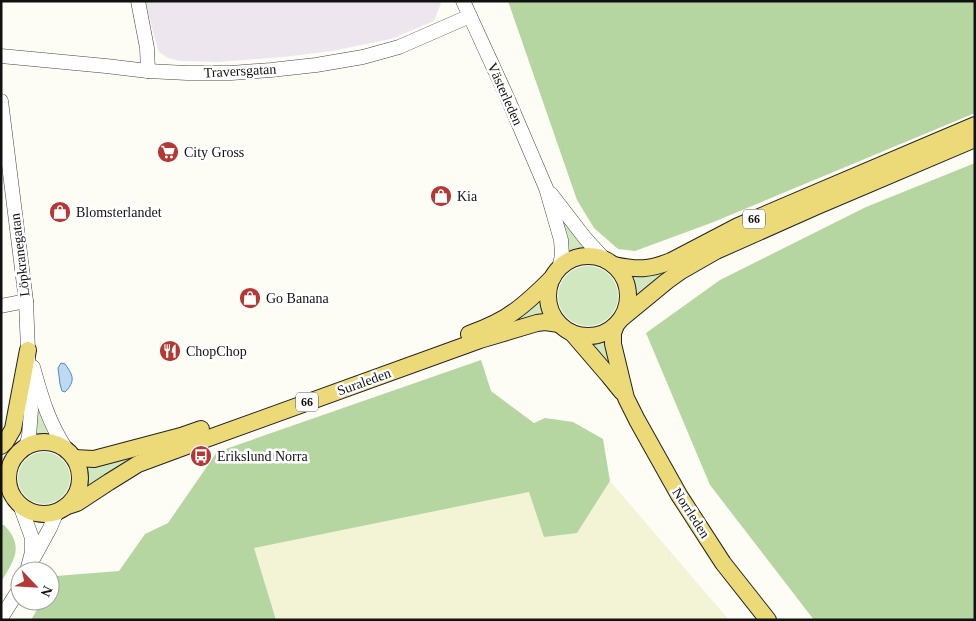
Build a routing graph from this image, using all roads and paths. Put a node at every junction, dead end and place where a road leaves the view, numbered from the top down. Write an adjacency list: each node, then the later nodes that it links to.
1 (138, 1): 5 (street)
2 (463, 1): 3 (street, Västerleden)
3 (470, 16): 5 (street, Traversgatan); 9 (street, Västerleden)
4 (1, 56): 5 (street, Traversgatan)
5 (148, 71)
6 (1, 101): 12 (street, Löpkranegatan)
7 (975, 125): 10 (main road, 66)
8 (975, 139): 14 (main road, 66)
9 (546, 188): 10 (street, Västerleden); 11 (street, Västerleden)
10 (610, 263): 11 (main road, 66); 14 (main road)
11 (556, 273): 15 (main road); 20 (main road, Suraleden / 66)
12 (26, 301): 13 (street); 16 (street, Löpkranegatan)
13 (1, 306)
14 (619, 321): 15 (main road, 66); 17 (main road, Norrleden)
15 (565, 328): 17 (main road, Norrleden); 23 (main road, Suraleden / 66)
16 (28, 350): 18 (main road); 19 (street, Löpkranegatan); 20 (street, Löpkranegatan)
17 (626, 398): 28 (main road, Norrleden)
18 (1, 446)
19 (22, 449): 20 (main road, 66); 21 (main road, 66); 22 (main road)
20 (70, 454): 23 (main road)
21 (1, 466)
22 (12, 500): 23 (main road, 66); 24 (street)
23 (61, 509): 25 (street)
24 (30, 561)
25 (32, 561)
26 (10, 604): 27 (street)
27 (1, 618)
28 (768, 620)

